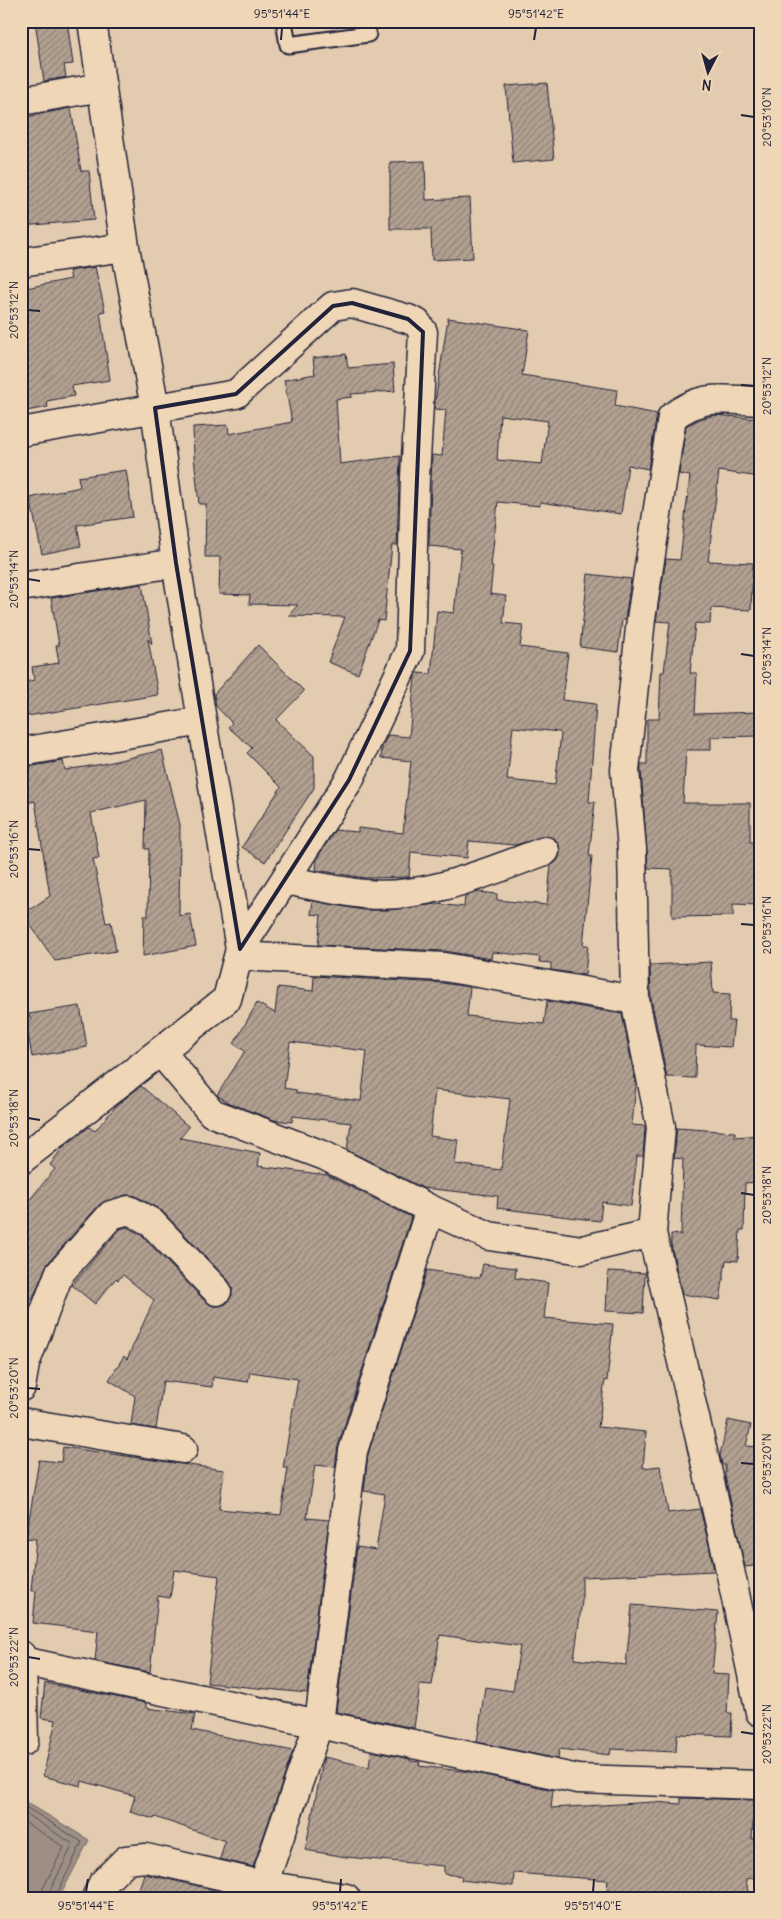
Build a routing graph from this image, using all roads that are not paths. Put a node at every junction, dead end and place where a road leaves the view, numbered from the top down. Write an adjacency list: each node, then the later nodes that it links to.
1 (92, 21): 4 (street)
2 (284, 21): 3 (lane)
3 (366, 21)
4 (102, 88): 5 (street); 6 (street)
5 (21, 101)
6 (125, 247): 7 (street); 9 (street)
7 (21, 262)
8 (760, 401): 18 (street)
9 (155, 408): 10 (street); 11 (street); 16 (street)
10 (21, 432)
11 (176, 563): 12 (street); 13 (street)
12 (21, 587)
13 (202, 721): 14 (street); 17 (street)
14 (21, 752)
15 (545, 850): 16 (street)
16 (285, 880): 17 (street)
17 (240, 952): 18 (street); 19 (street)
18 (635, 1000): 22 (street)
19 (161, 1052): 20 (street); 21 (street)
20 (21, 1160)
21 (430, 1209): 22 (street); 30 (street)
22 (652, 1233): 29 (street)
23 (217, 1291): 24 (street)
24 (21, 1387)
25 (21, 1422): 26 (street)
26 (183, 1449)
27 (21, 1655): 28 (street)
28 (22, 1661): 30 (street); 31 (street)
29 (760, 1712)
30 (319, 1723): 32 (street); 33 (street)
31 (24, 1741)
32 (760, 1785)
33 (263, 1885): 34 (street); 35 (street)
34 (96, 1898)
35 (346, 1898)

